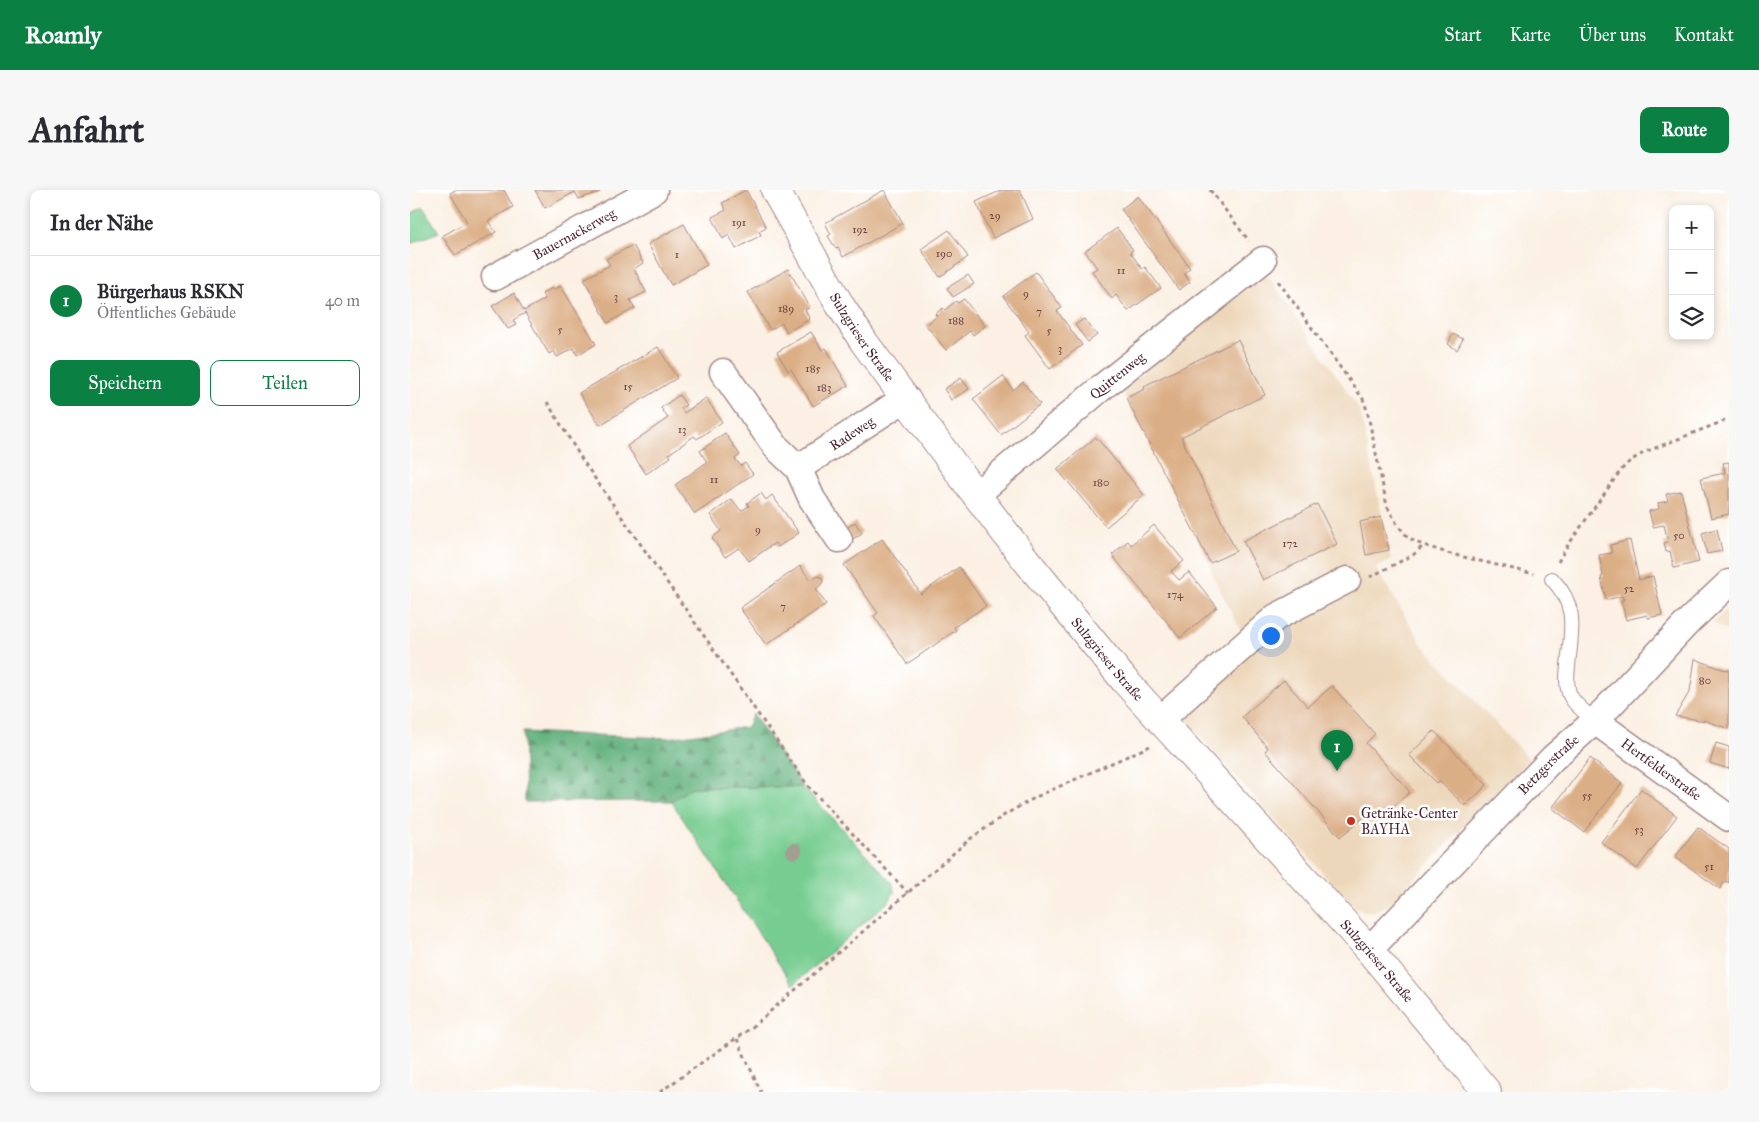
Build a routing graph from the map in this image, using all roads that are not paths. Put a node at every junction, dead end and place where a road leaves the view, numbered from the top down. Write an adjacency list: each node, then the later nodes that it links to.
1 (654, 190): 4 (street, Bauernackerweg)
2 (775, 190): 6 (street, Sulzgrieser Straße)
3 (1263, 260): 8 (street, Quittenweg)
4 (495, 277)
5 (723, 372): 7 (street)
6 (906, 398): 7 (street, Radeweg); 8 (street, Sulzgrieser Straße)
7 (798, 468): 9 (street)
8 (976, 495): 14 (street, Sulzgrieser Straße)
9 (839, 539)
10 (1552, 579): 13 (lane)
11 (1347, 580): 14 (street)
12 (1729, 584): 13 (street, Betzgerstraße)
13 (1595, 721): 15 (street, Hertfelderstraße); 16 (street, Betzgerstraße)
14 (1168, 727): 16 (street, Sulzgrieser Straße)
15 (1729, 818)
16 (1369, 950): 17 (street, Sulzgrieser Straße)
17 (1487, 1092)

